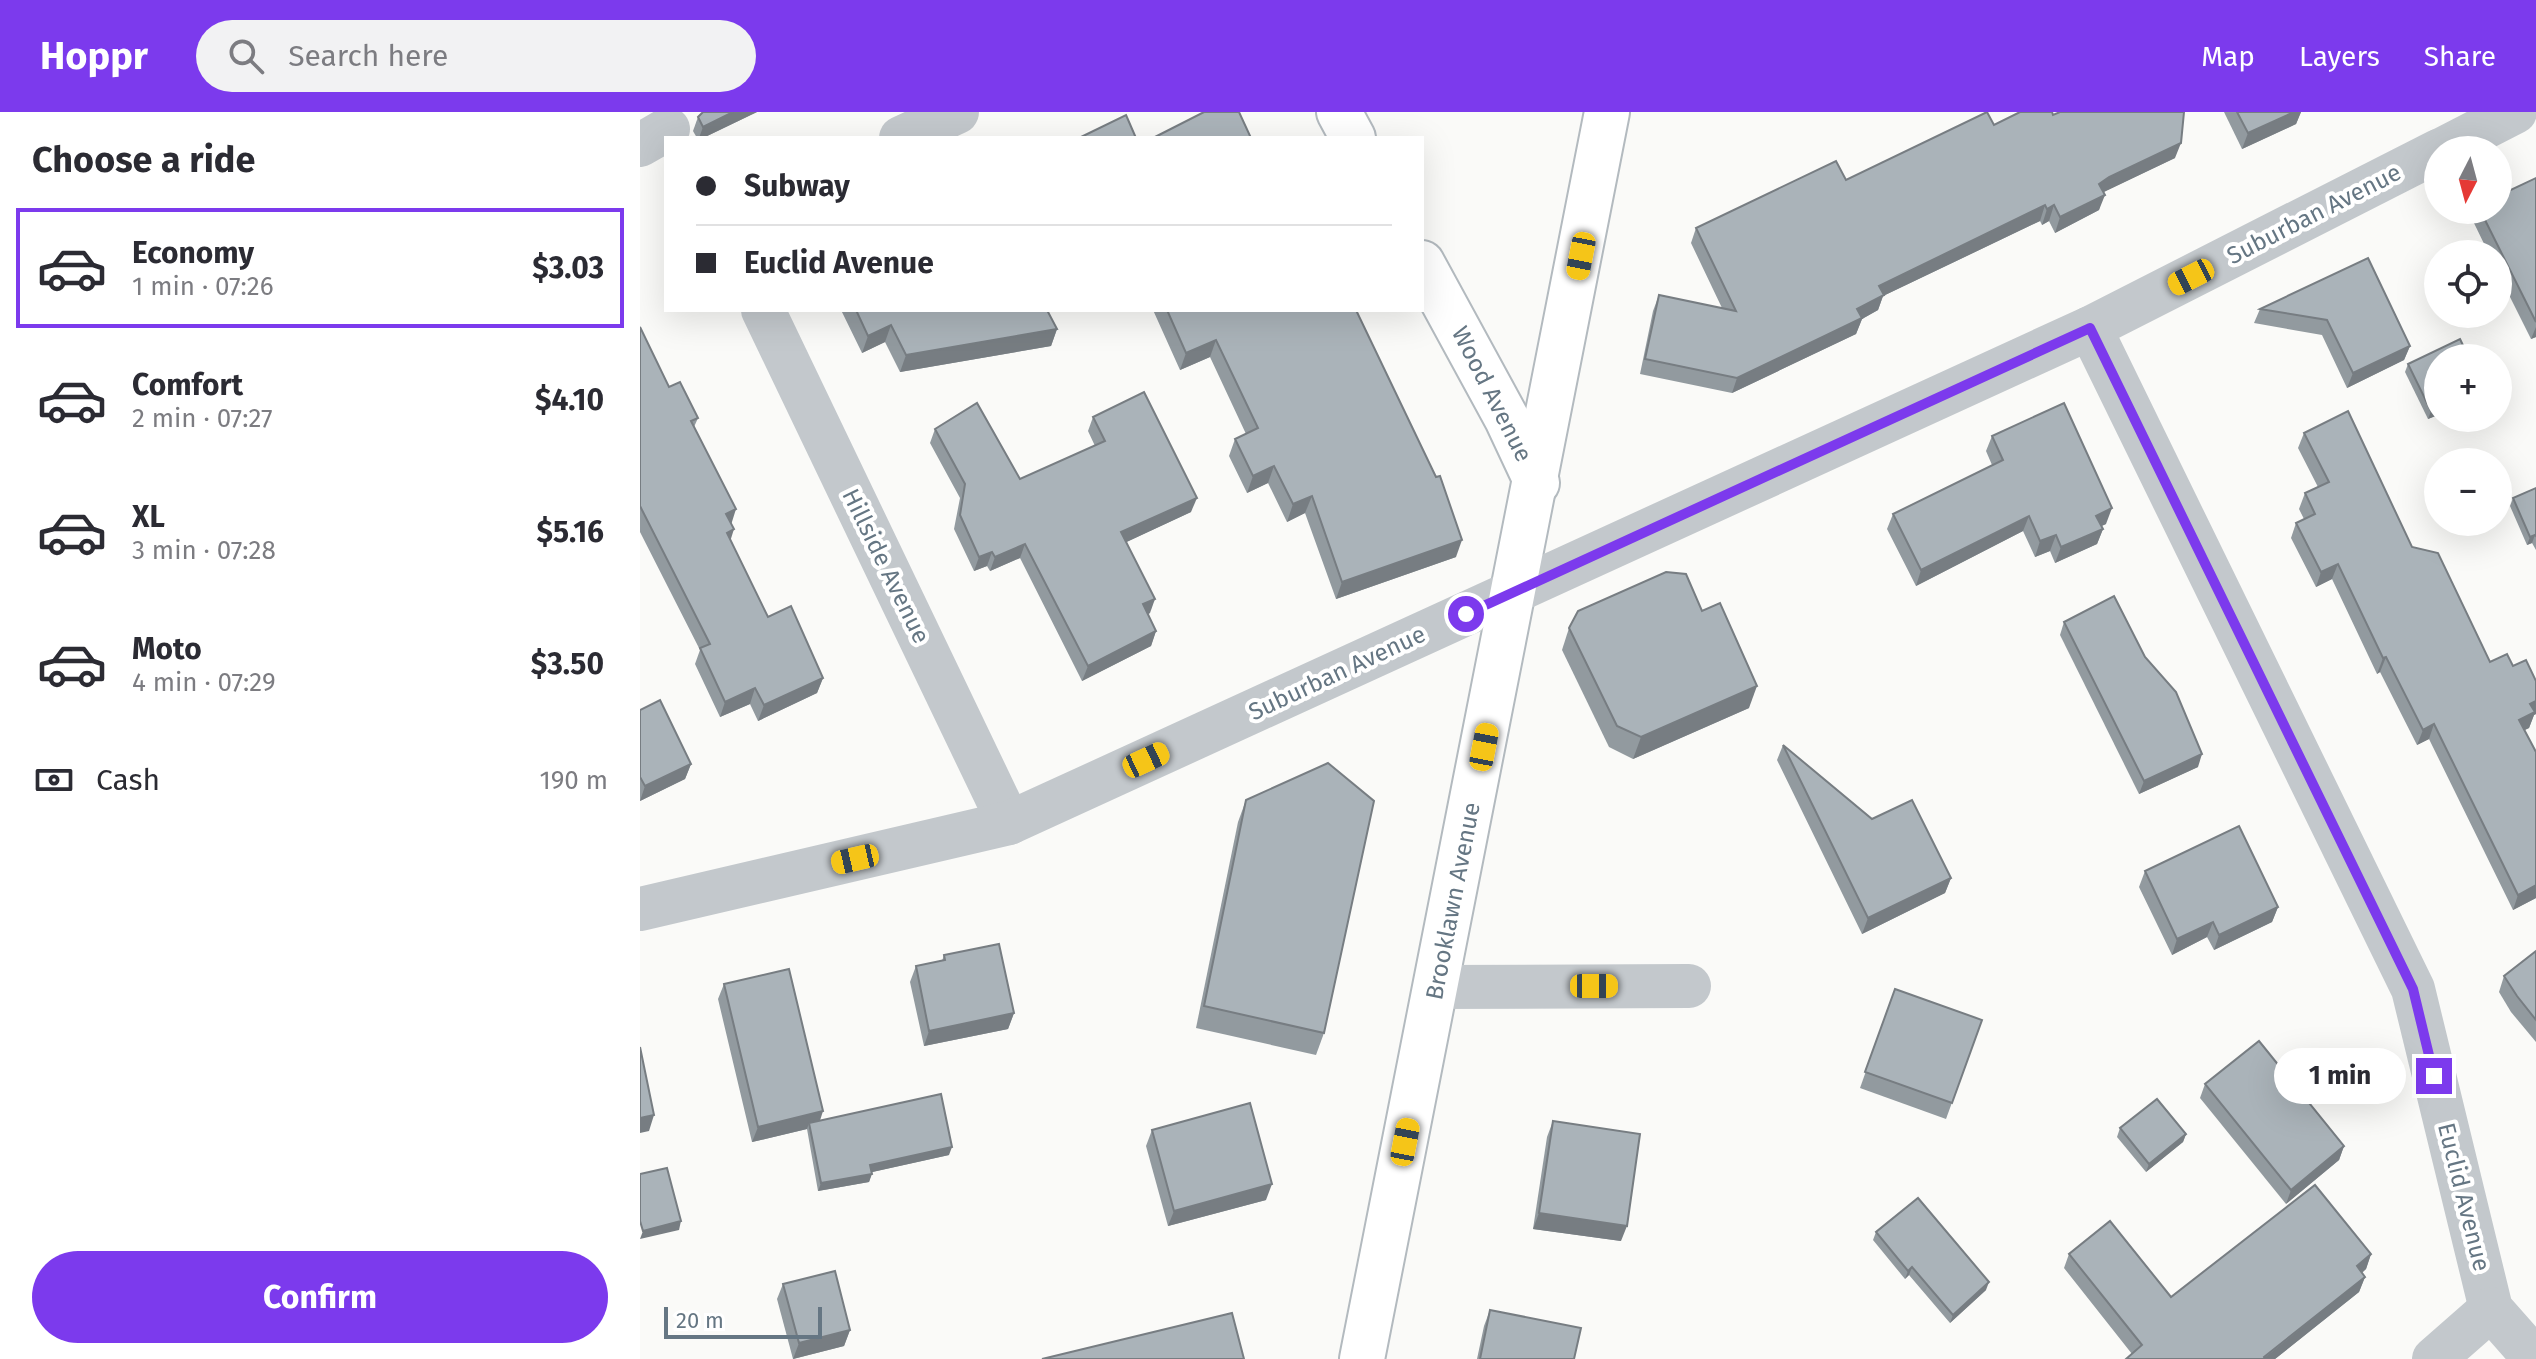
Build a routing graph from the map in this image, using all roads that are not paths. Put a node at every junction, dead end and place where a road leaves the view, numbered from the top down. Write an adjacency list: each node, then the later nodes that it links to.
1 (957, 112): 5 (street)
2 (1339, 112): 6 (street)
3 (1607, 112): 12 (street, Brooklawn Avenue)
4 (2515, 112): 7 (street, Suburban Avenue)
5 (905, 136)
6 (1352, 136)
7 (2468, 136)
8 (2424, 159): 11 (street, Suburban Avenue)
9 (1424, 267): 12 (street, Wood Avenue)
10 (764, 312): 14 (street, Hillside Avenue)
11 (2090, 328): 13 (street, Suburban Avenue); 18 (street, Euclid Avenue)
12 (1537, 483): 13 (street, Brooklawn Avenue)
13 (1516, 591): 14 (street, Suburban Avenue); 17 (street, Brooklawn Avenue)
14 (1009, 823): 15 (street, Suburban Avenue)
15 (640, 909)
16 (1689, 986): 17 (street)
17 (1436, 987): 19 (street, Brooklawn Avenue)
18 (2491, 1309): 20 (street); 21 (street, Euclid Avenue)
19 (1362, 1359)
20 (2434, 1359)
21 (2535, 1359)

